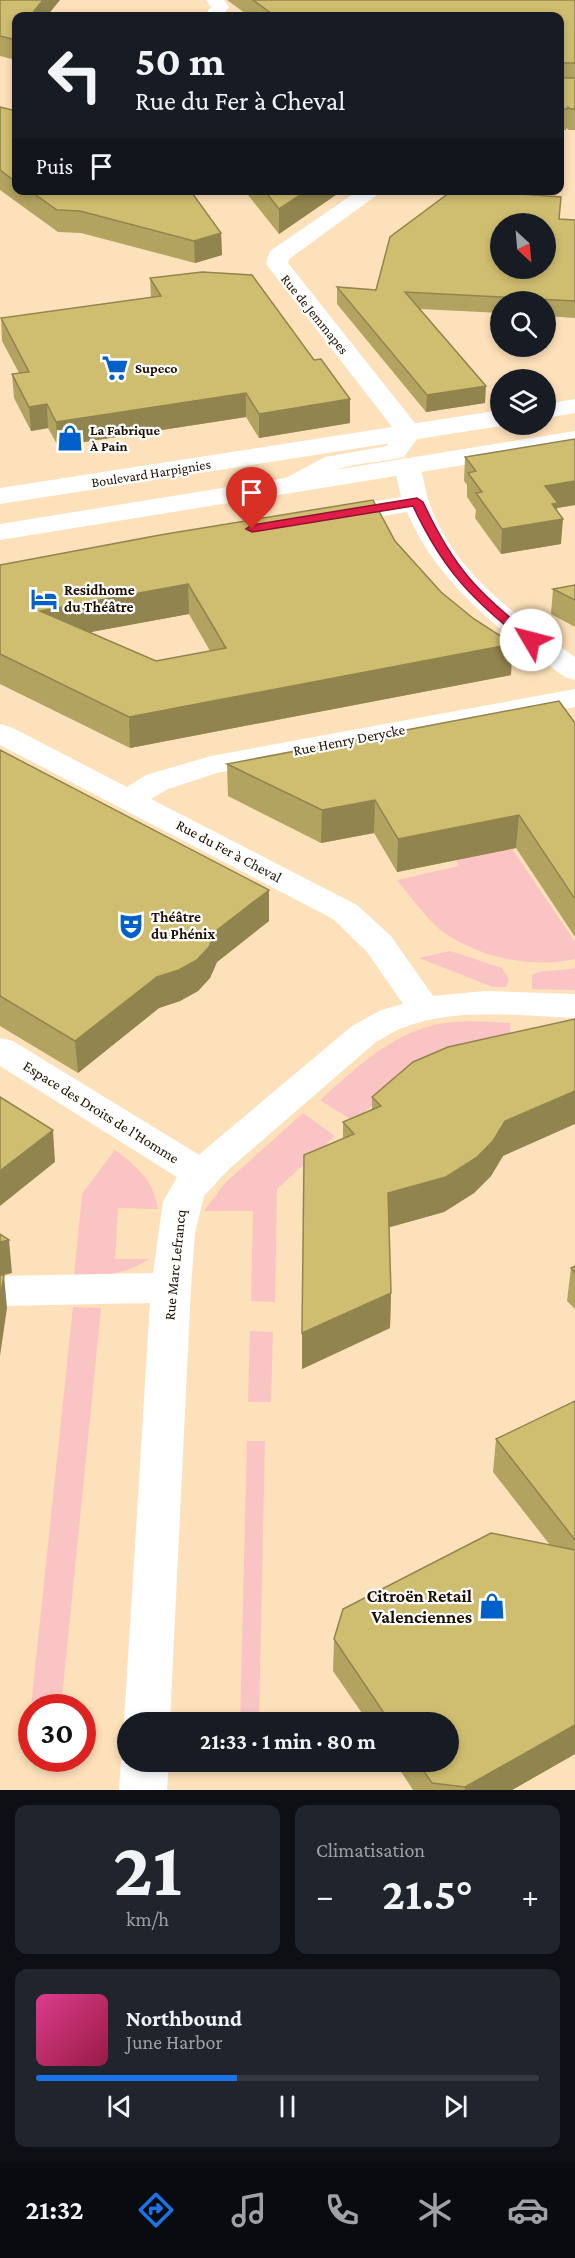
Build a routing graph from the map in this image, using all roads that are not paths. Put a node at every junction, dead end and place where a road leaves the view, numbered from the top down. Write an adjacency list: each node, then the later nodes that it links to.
1 (367, 195): 5 (street, Rue de Jemmapes)
2 (575, 406): 3 (street)
3 (556, 409)
4 (490, 420): 5 (street, Boulevard Harpignies)
5 (409, 432): 8 (street); 9 (street, Boulevard Harpignies)
6 (575, 439): 7 (street)
7 (407, 466): 8 (street); 10 (street)
8 (295, 484): 12 (street)
9 (0, 496)
10 (417, 502): 11 (street); 13 (street)
11 (307, 520)
12 (0, 532)
13 (575, 671)
14 (575, 698): 16 (street, Rue Henry Derycke)
15 (0, 733): 16 (street, Rue du Fer à Cheval)
16 (129, 799): 18 (street, Rue du Fer à Cheval)
17 (575, 1006): 18 (street, Rue Marc Lefrancq)
18 (424, 1009): 20 (street, Rue Marc Lefrancq)
19 (0, 1050): 20 (street, Espace des Droits de l'Homme)
20 (201, 1174): 21 (street, Rue Marc Lefrancq)
21 (171, 1288): 22 (street); 23 (street, Rue Marc Lefrancq)
22 (0, 1291)
23 (148, 1712)
24 (144, 1772): 25 (street)
25 (143, 1790)

